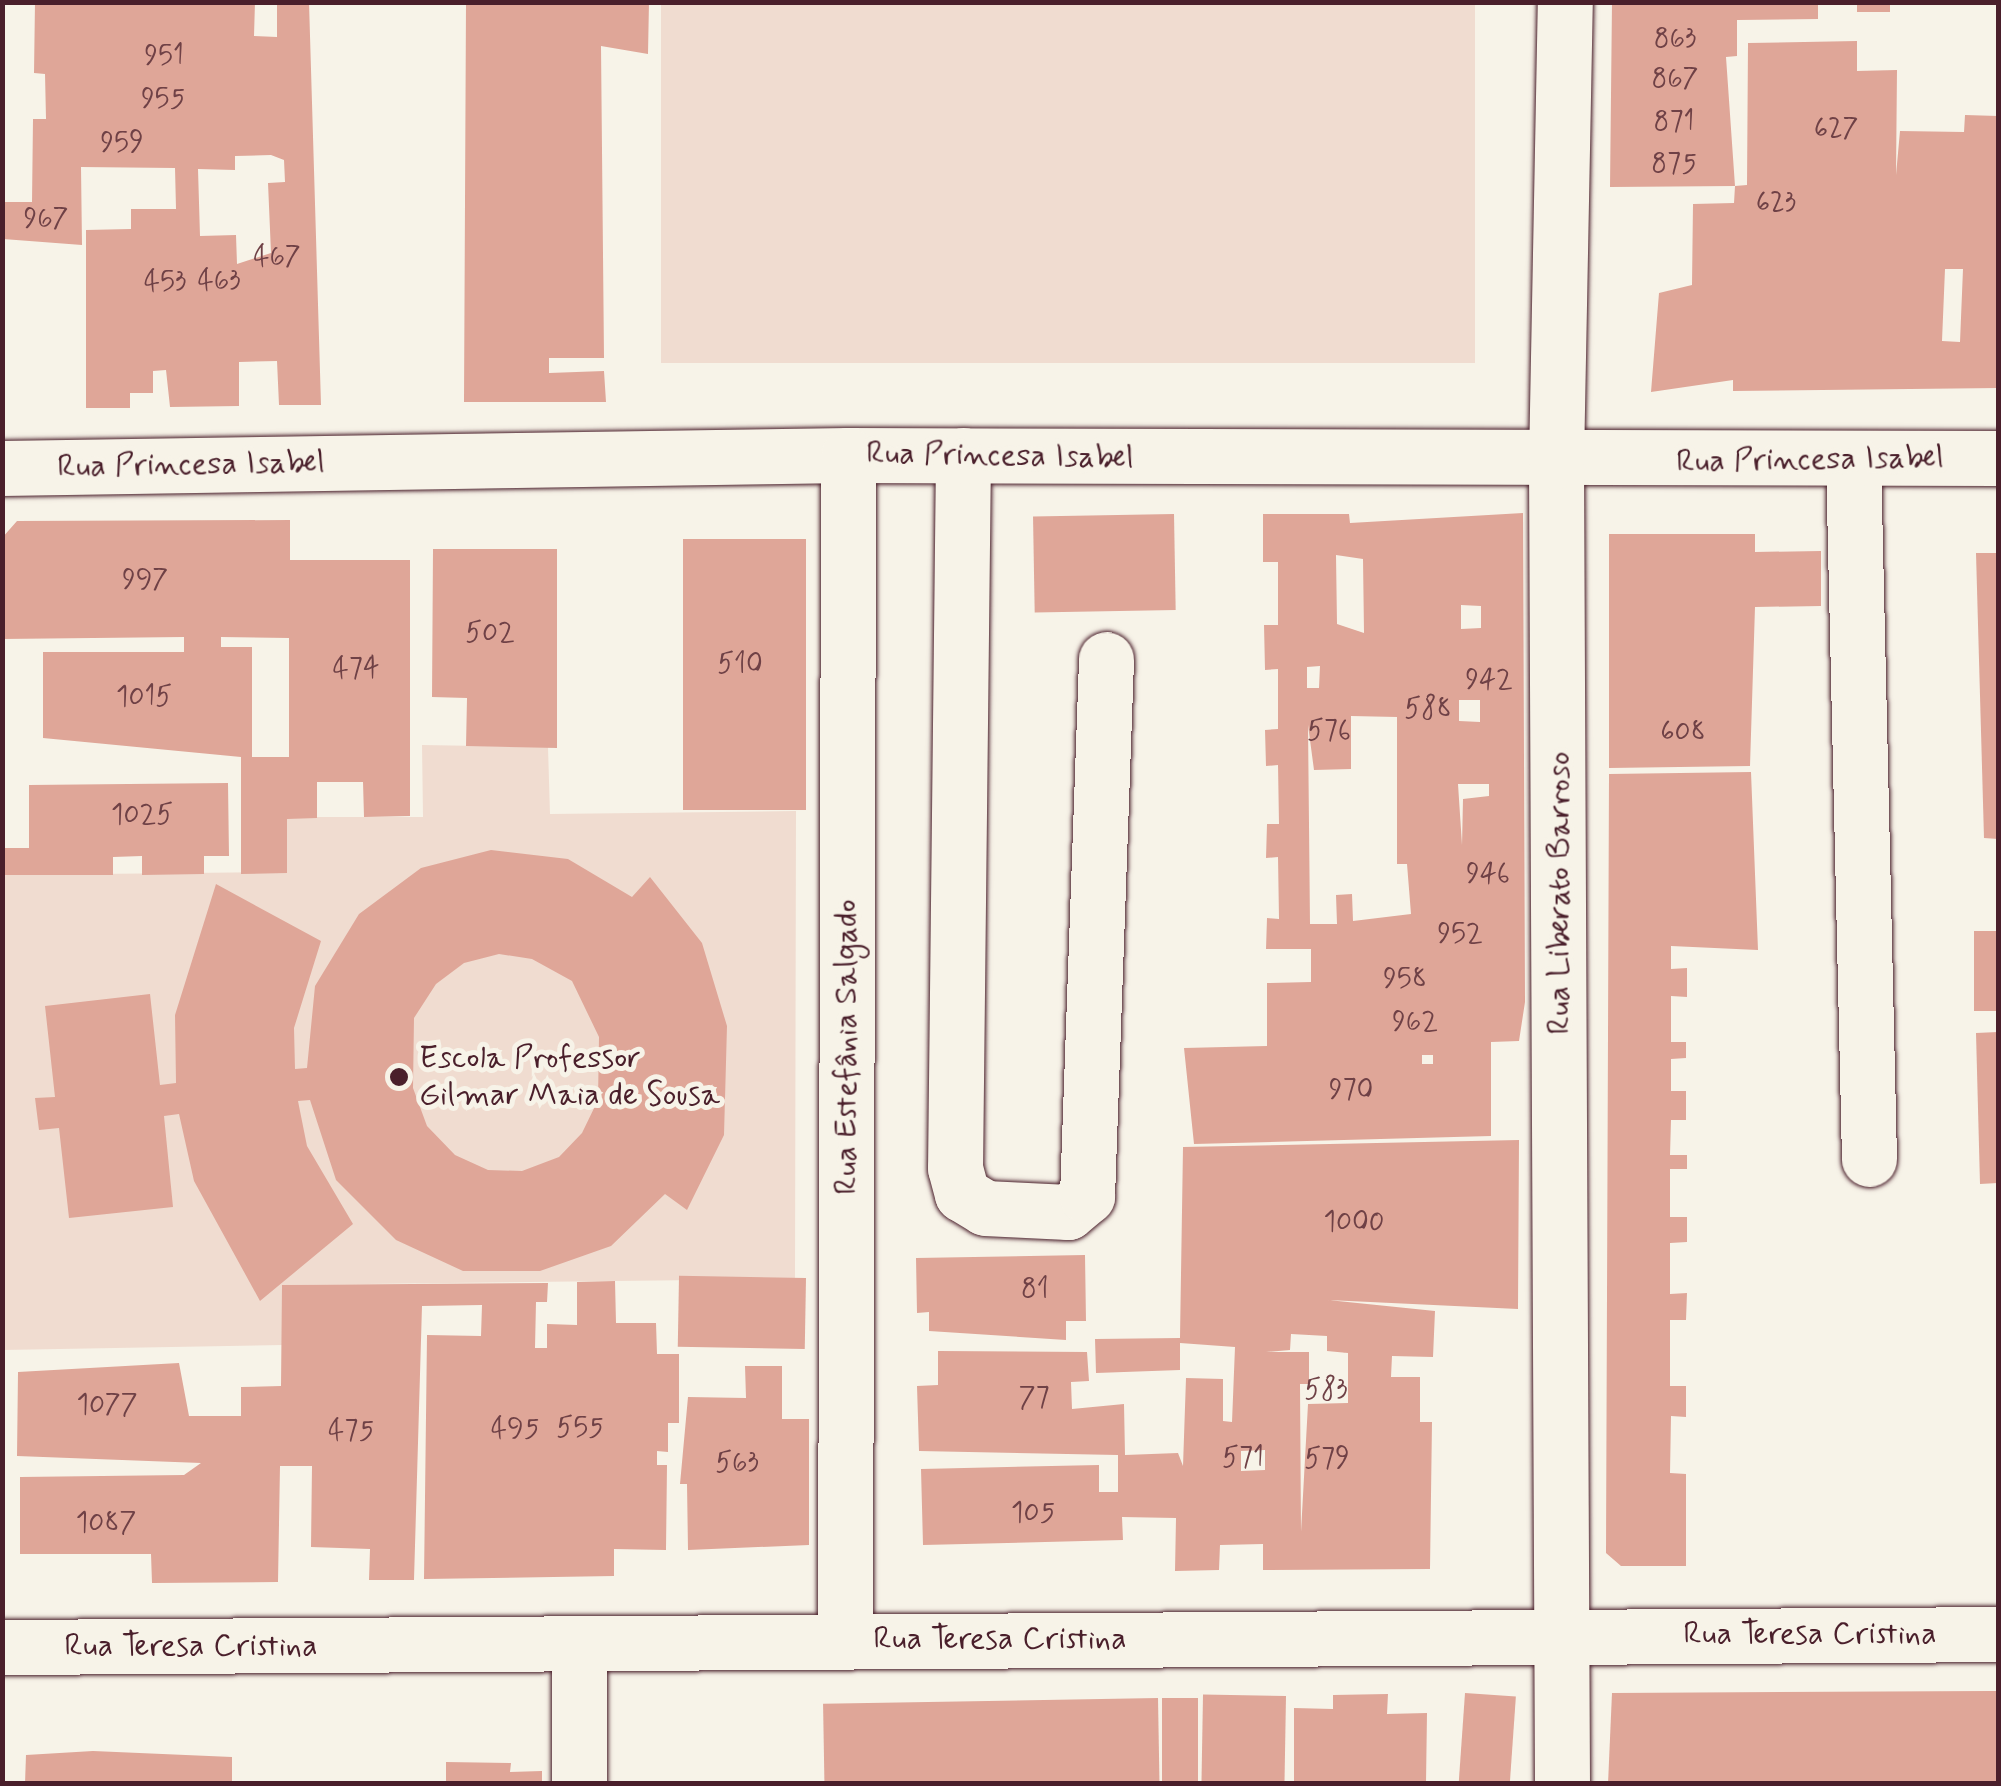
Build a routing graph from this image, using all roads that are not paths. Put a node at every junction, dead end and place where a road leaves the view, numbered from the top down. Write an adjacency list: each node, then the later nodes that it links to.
1 (1565, 2): 6 (street, Rua Liberato Barroso)
2 (848, 454): 3 (street, Rua Princesa Isabel); 7 (street, Rua Princesa Isabel); 12 (street, Rua Estefânia Salgado)
3 (963, 455): 6 (street, Rua Princesa Isabel); 8 (street)
4 (1998, 458): 5 (street, Rua Princesa Isabel)
5 (1853, 460): 6 (street, Rua Princesa Isabel); 9 (street)
6 (1556, 462): 10 (street, Rua Liberato Barroso)
7 (2, 468)
8 (1106, 659)
9 (1869, 1159)
10 (1565, 1634): 11 (street, Rua Teresa Cristina); 12 (street, Rua Teresa Cristina); 16 (street, Rua Liberato Barroso)
11 (1998, 1634)
12 (845, 1640): 13 (street, Rua Teresa Cristina)
13 (579, 1644): 14 (street, Rua Teresa Cristina); 15 (street)
14 (2, 1646)
15 (579, 1784)
16 (1562, 1784)

